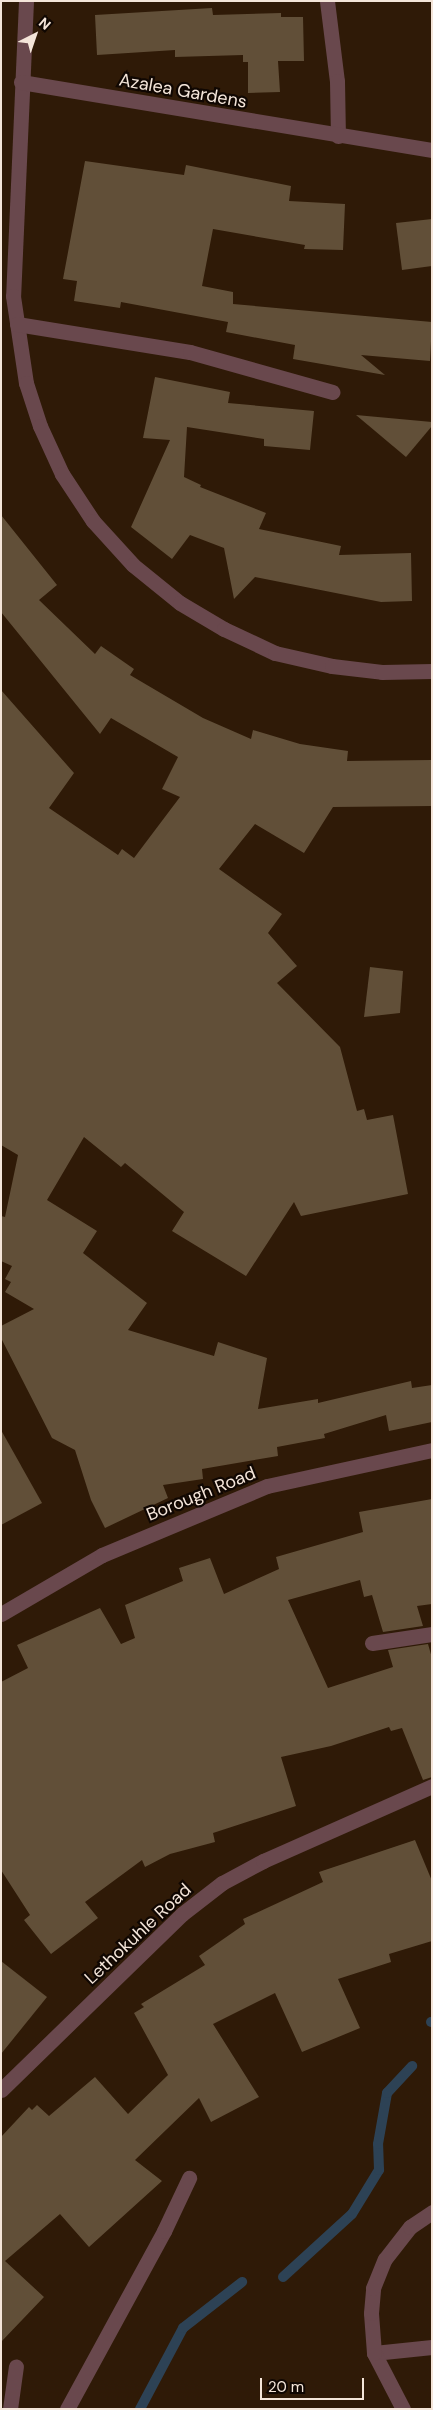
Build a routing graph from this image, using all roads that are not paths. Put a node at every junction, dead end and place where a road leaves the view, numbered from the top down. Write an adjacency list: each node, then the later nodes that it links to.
1 (26, 1): 3 (street)
2 (327, 1): 4 (street)
3 (21, 82): 4 (street, Azalea Gardens); 6 (street)
4 (338, 136): 5 (street, Azalea Gardens)
5 (432, 150)
6 (17, 324): 7 (street); 8 (street)
7 (332, 392)
8 (432, 671)
9 (432, 1450): 10 (street, Borough Road)
10 (1, 1614)
11 (432, 1634): 12 (street)
12 (372, 1643)
13 (432, 1786): 14 (street, Lethokuhle Road)
14 (1, 2090)
15 (188, 2178): 21 (street)
16 (432, 2212): 18 (street)
17 (432, 2348): 18 (street)
18 (374, 2353): 22 (street)
19 (16, 2366): 20 (street)
20 (10, 2409)
21 (67, 2409)
22 (403, 2409)

